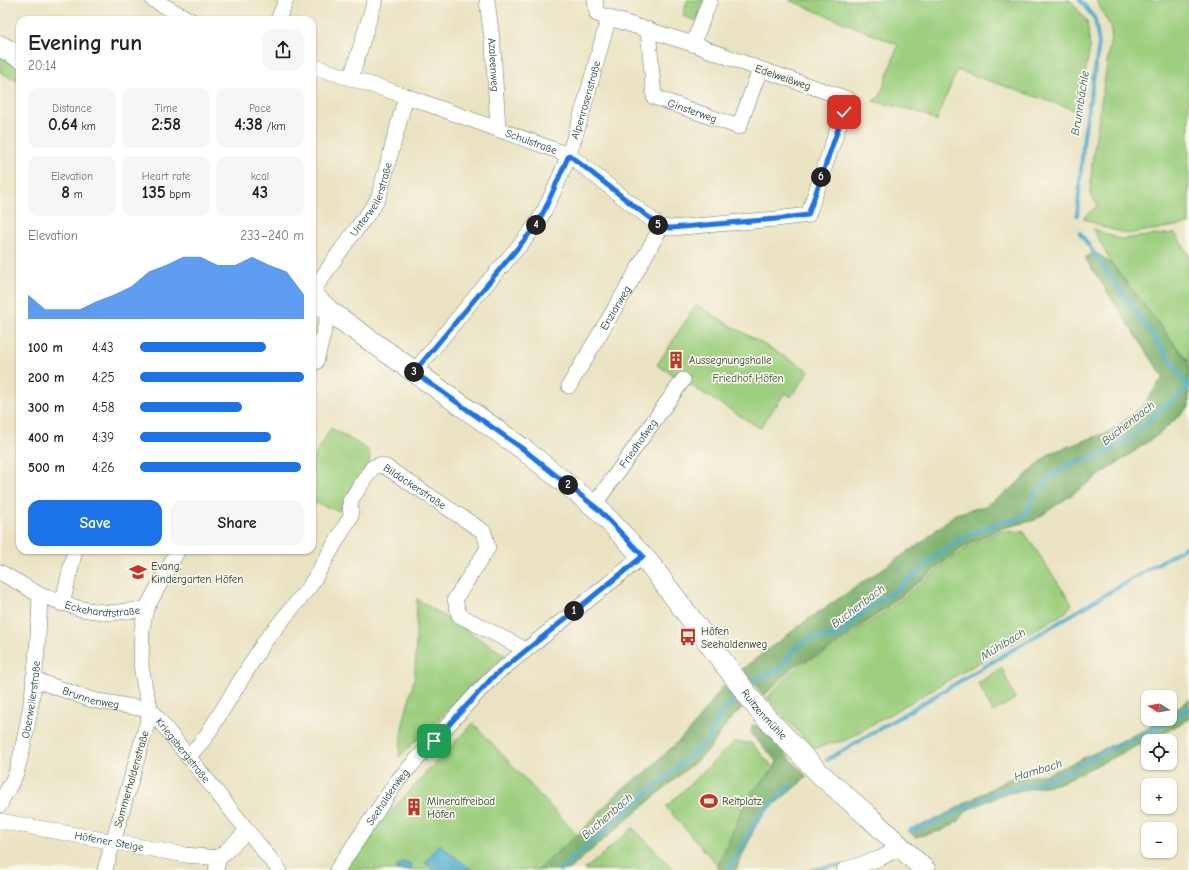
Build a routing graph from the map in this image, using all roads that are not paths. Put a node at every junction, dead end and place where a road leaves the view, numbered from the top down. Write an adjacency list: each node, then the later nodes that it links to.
1 (153, 0): 7 (street)
2 (286, 0): 8 (street)
3 (375, 0): 15 (street)
4 (487, 0): 17 (street, Azaleenweg)
5 (710, 0): 10 (street)
6 (600, 10): 9 (street, Edelweißweg); 18 (street, Alpenrosenstraße)
7 (183, 16)
8 (280, 16)
9 (648, 29): 10 (street, Edelweißweg); 14 (street, Ginsterweg)
10 (693, 44): 14 (street, Edelweißweg)
11 (0, 46): 12 (street)
12 (16, 55)
13 (316, 67): 15 (street, Schulstraße)
14 (760, 69): 19 (street, Edelweißweg)
15 (351, 78): 16 (street, Schulstraße)
16 (406, 96): 17 (street, Schulstraße); 20 (street, Unterweilerstraße)
17 (498, 128): 18 (street, Schulstraße)
18 (569, 155): 19 (street, Schulstraße); 24 (street, Alpenrosenstraße)
19 (661, 227): 26 (street, Enzianweg)
20 (316, 286)
21 (316, 299): 22 (street, Ruitzenmühle)
22 (329, 311): 23 (street); 24 (street, Ruitzenmühle)
23 (316, 362)
24 (414, 372): 27 (street, Ruitzenmühle)
25 (682, 380): 27 (street, Friedhofweg)
26 (569, 386)
27 (594, 505): 30 (street, Ruitzenmühle)
28 (74, 554): 33 (street)
29 (176, 554): 34 (street, Eckehardtstraße)
30 (646, 559): 35 (street, Seehaldenweg); 43 (street, Ruitzenmühle)
31 (0, 572): 32 (street, Eckehardtstraße)
32 (40, 595): 33 (street, Eckehardtstraße); 36 (street, Oberweilerstraße)
33 (62, 604): 34 (street, Eckehardtstraße)
34 (146, 609): 37 (street, Kriegsbergstraße)
35 (526, 650): 38 (street, Bildackerstraße); 47 (street, Seehaldenweg)
36 (34, 679): 37 (street, Brunnenweg); 39 (street, Oberweilerstraße)
37 (151, 710): 38 (street, Kriegsbergstraße); 42 (street, Sommerhaldenstraße)
38 (188, 757): 41 (street, Kriegsbergstraße)
39 (1, 799)
40 (0, 822): 42 (street, Höfener Steige)
41 (247, 831): 44 (street); 46 (street, Kriegsbergstraße)
42 (112, 842): 44 (street, Höfener Steige); 45 (street, Sommerhaldenstraße)
43 (900, 847): 48 (street); 49 (street, Ruitzenmühle)
44 (217, 864)
45 (105, 870)
46 (280, 870)
47 (337, 870)
48 (844, 870)
49 (925, 870)

